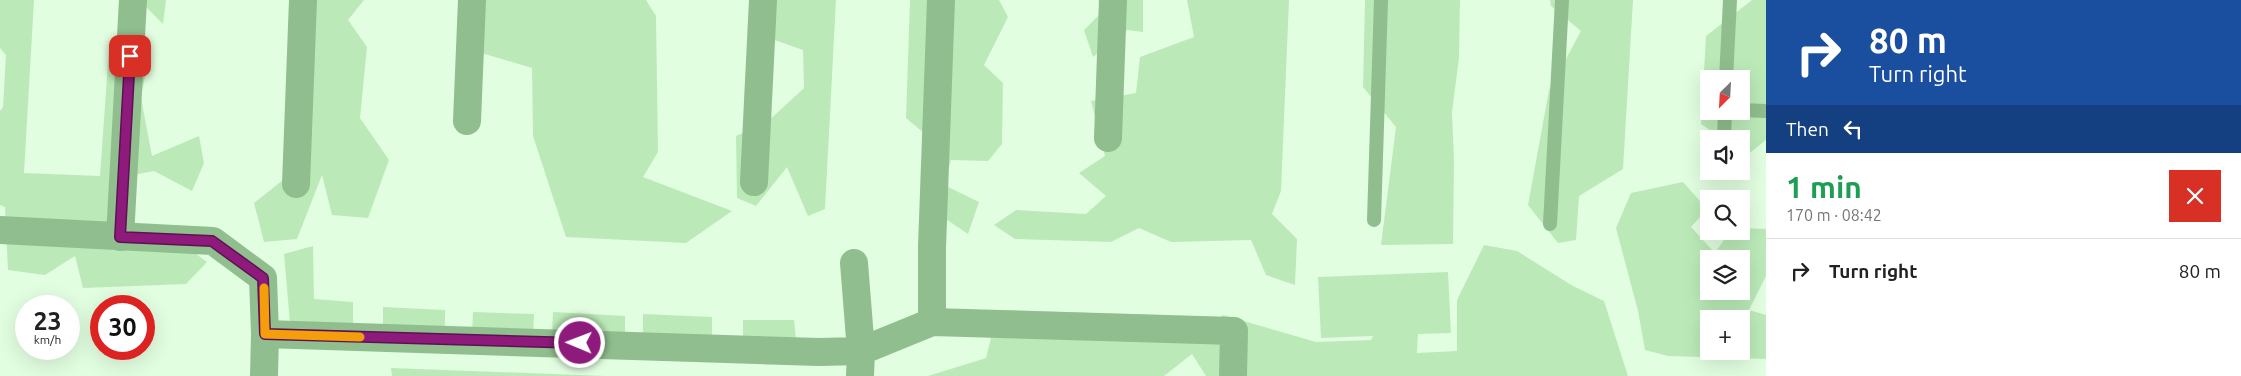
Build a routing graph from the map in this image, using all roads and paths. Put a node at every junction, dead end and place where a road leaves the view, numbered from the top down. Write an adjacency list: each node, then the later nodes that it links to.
1 (133, 0): 20 (street)
2 (303, 0): 16 (street)
3 (472, 0): 13 (street)
4 (764, 0): 15 (street)
5 (941, 0): 22 (street)
6 (1113, 0): 14 (street)
7 (1381, 0): 17 (lane)
8 (1562, 0): 18 (lane)
9 (1730, 0): 10 (lane)
10 (1726, 70)
11 (1750, 110): 12 (lane)
12 (1766, 111)
13 (467, 121)
14 (1108, 138)
15 (754, 182)
16 (296, 184)
17 (1374, 220)
18 (1550, 224)
19 (0, 230): 20 (street)
20 (120, 237): 23 (street)
21 (854, 263): 24 (street)
22 (932, 322): 24 (street); 26 (street)
23 (265, 334): 24 (street); 25 (street)
24 (861, 364)
25 (264, 376)
26 (1233, 376)

